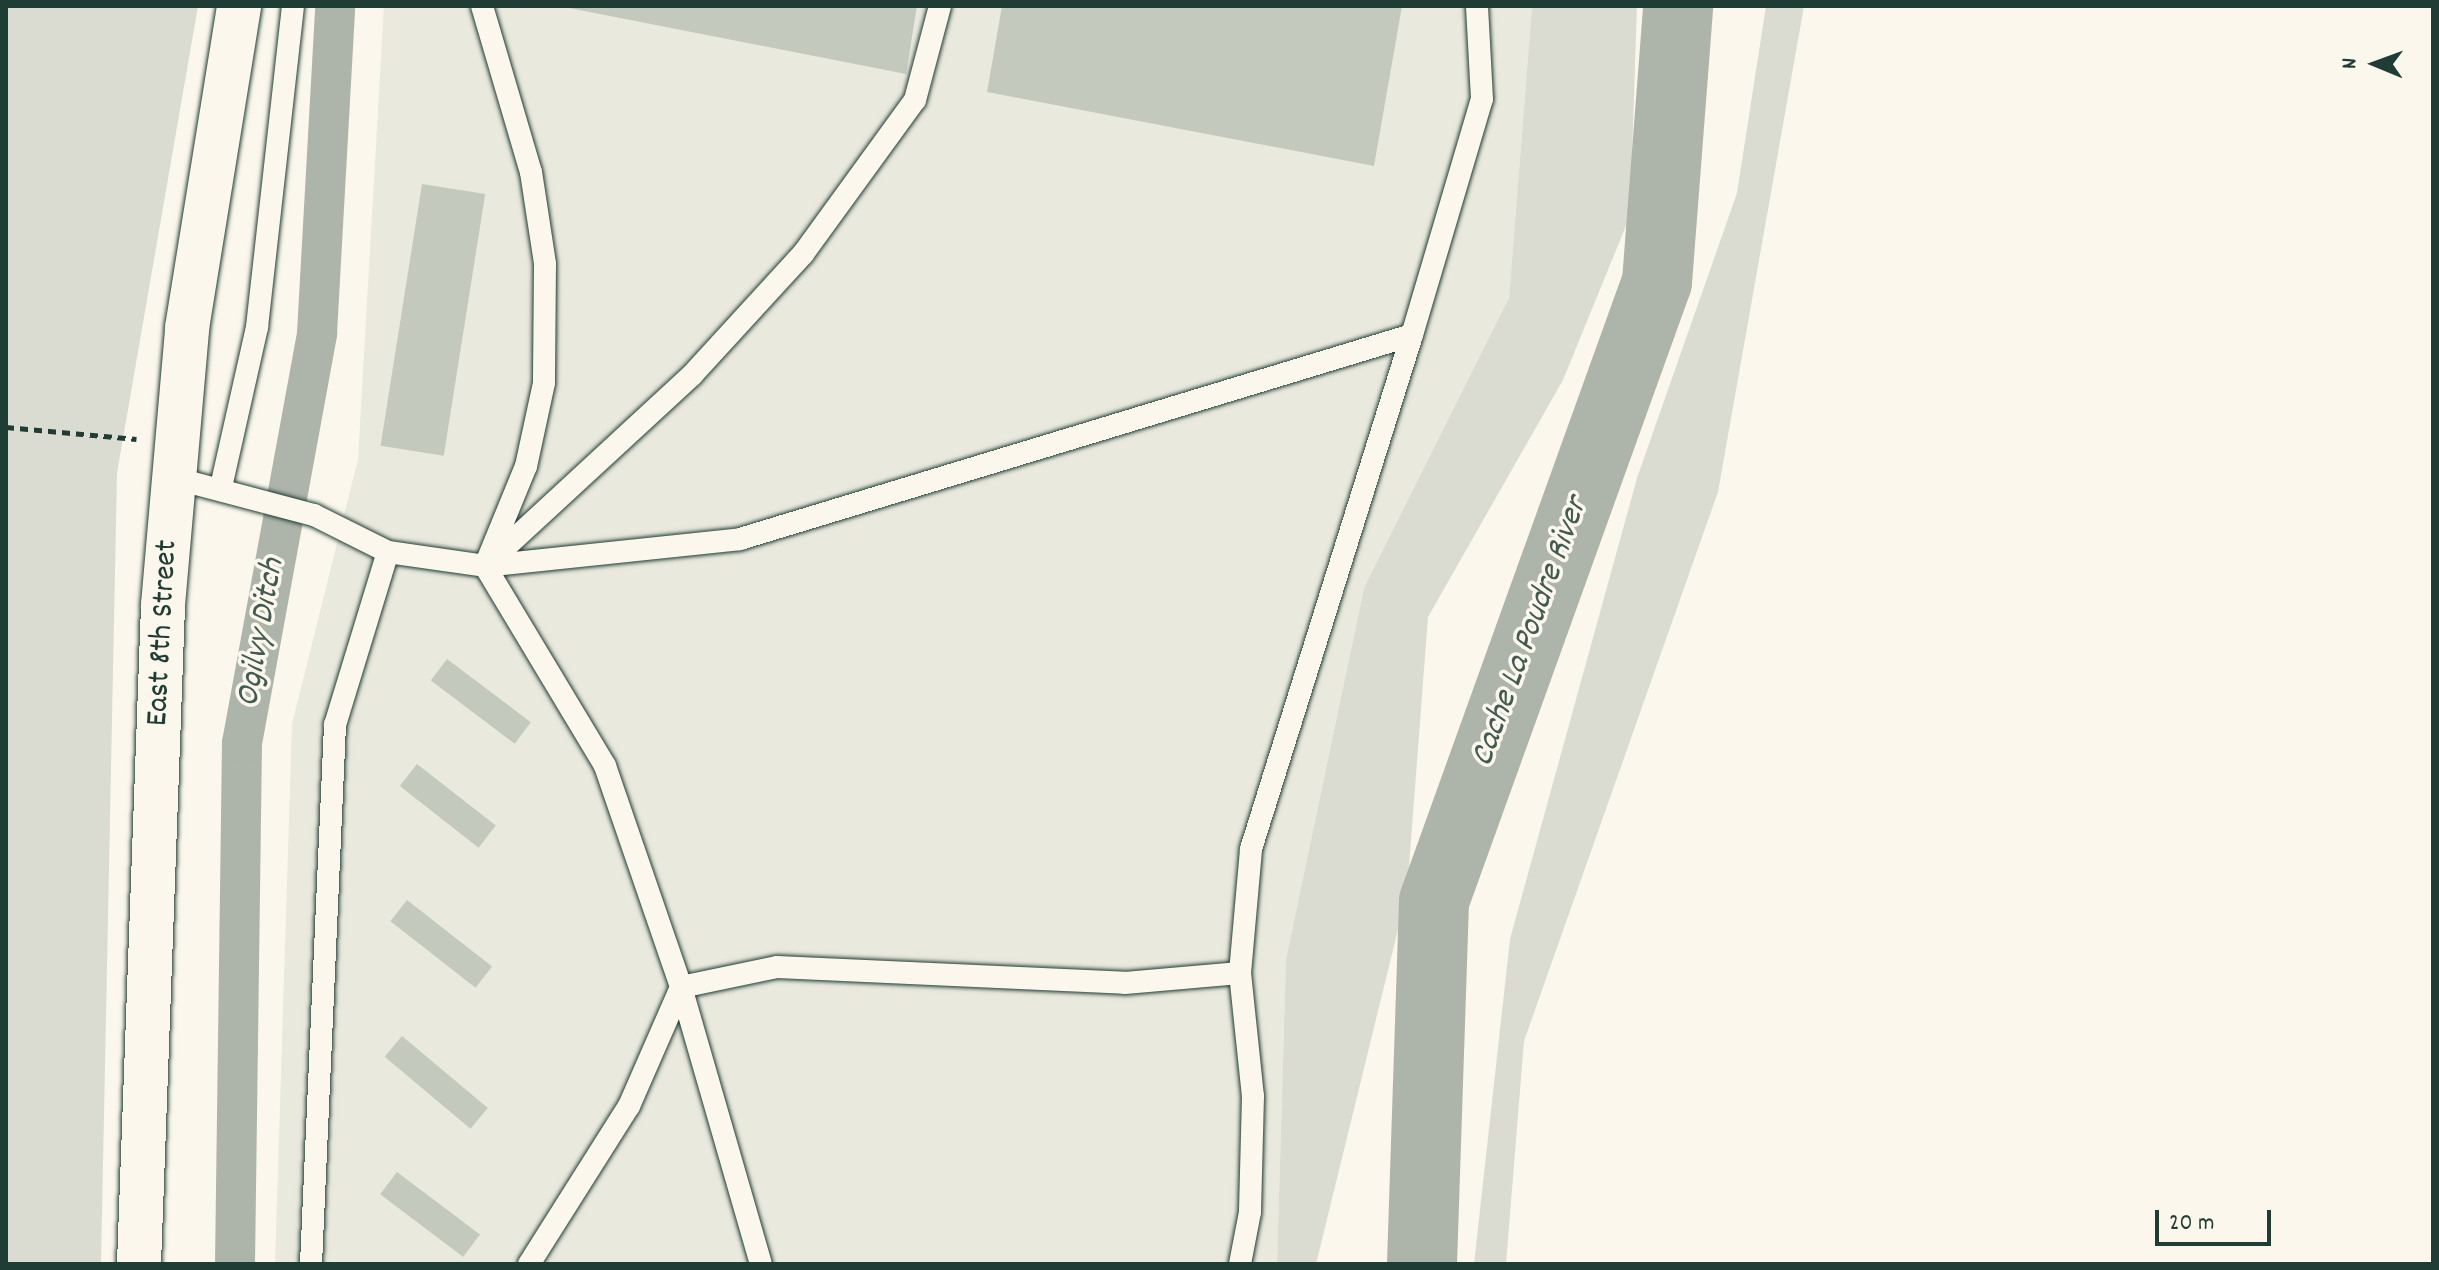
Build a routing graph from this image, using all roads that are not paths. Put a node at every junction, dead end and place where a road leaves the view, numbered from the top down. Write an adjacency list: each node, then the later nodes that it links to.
1 (239, 6): 7 (main road, East 8th Street)
2 (293, 6): 8 (lane)
3 (482, 6): 10 (lane)
4 (940, 6): 10 (lane)
5 (1477, 6): 6 (lane)
6 (1412, 335): 10 (lane); 11 (lane)
7 (175, 460): 8 (lane); 13 (main road, East 8th Street)
8 (221, 487): 9 (lane)
9 (388, 552): 10 (lane); 14 (lane)
10 (485, 566): 12 (lane)
11 (1240, 973): 12 (lane); 17 (lane)
12 (681, 987): 15 (lane); 16 (lane)
13 (139, 1264)
14 (311, 1264)
15 (529, 1264)
16 (761, 1264)
17 (1240, 1264)

